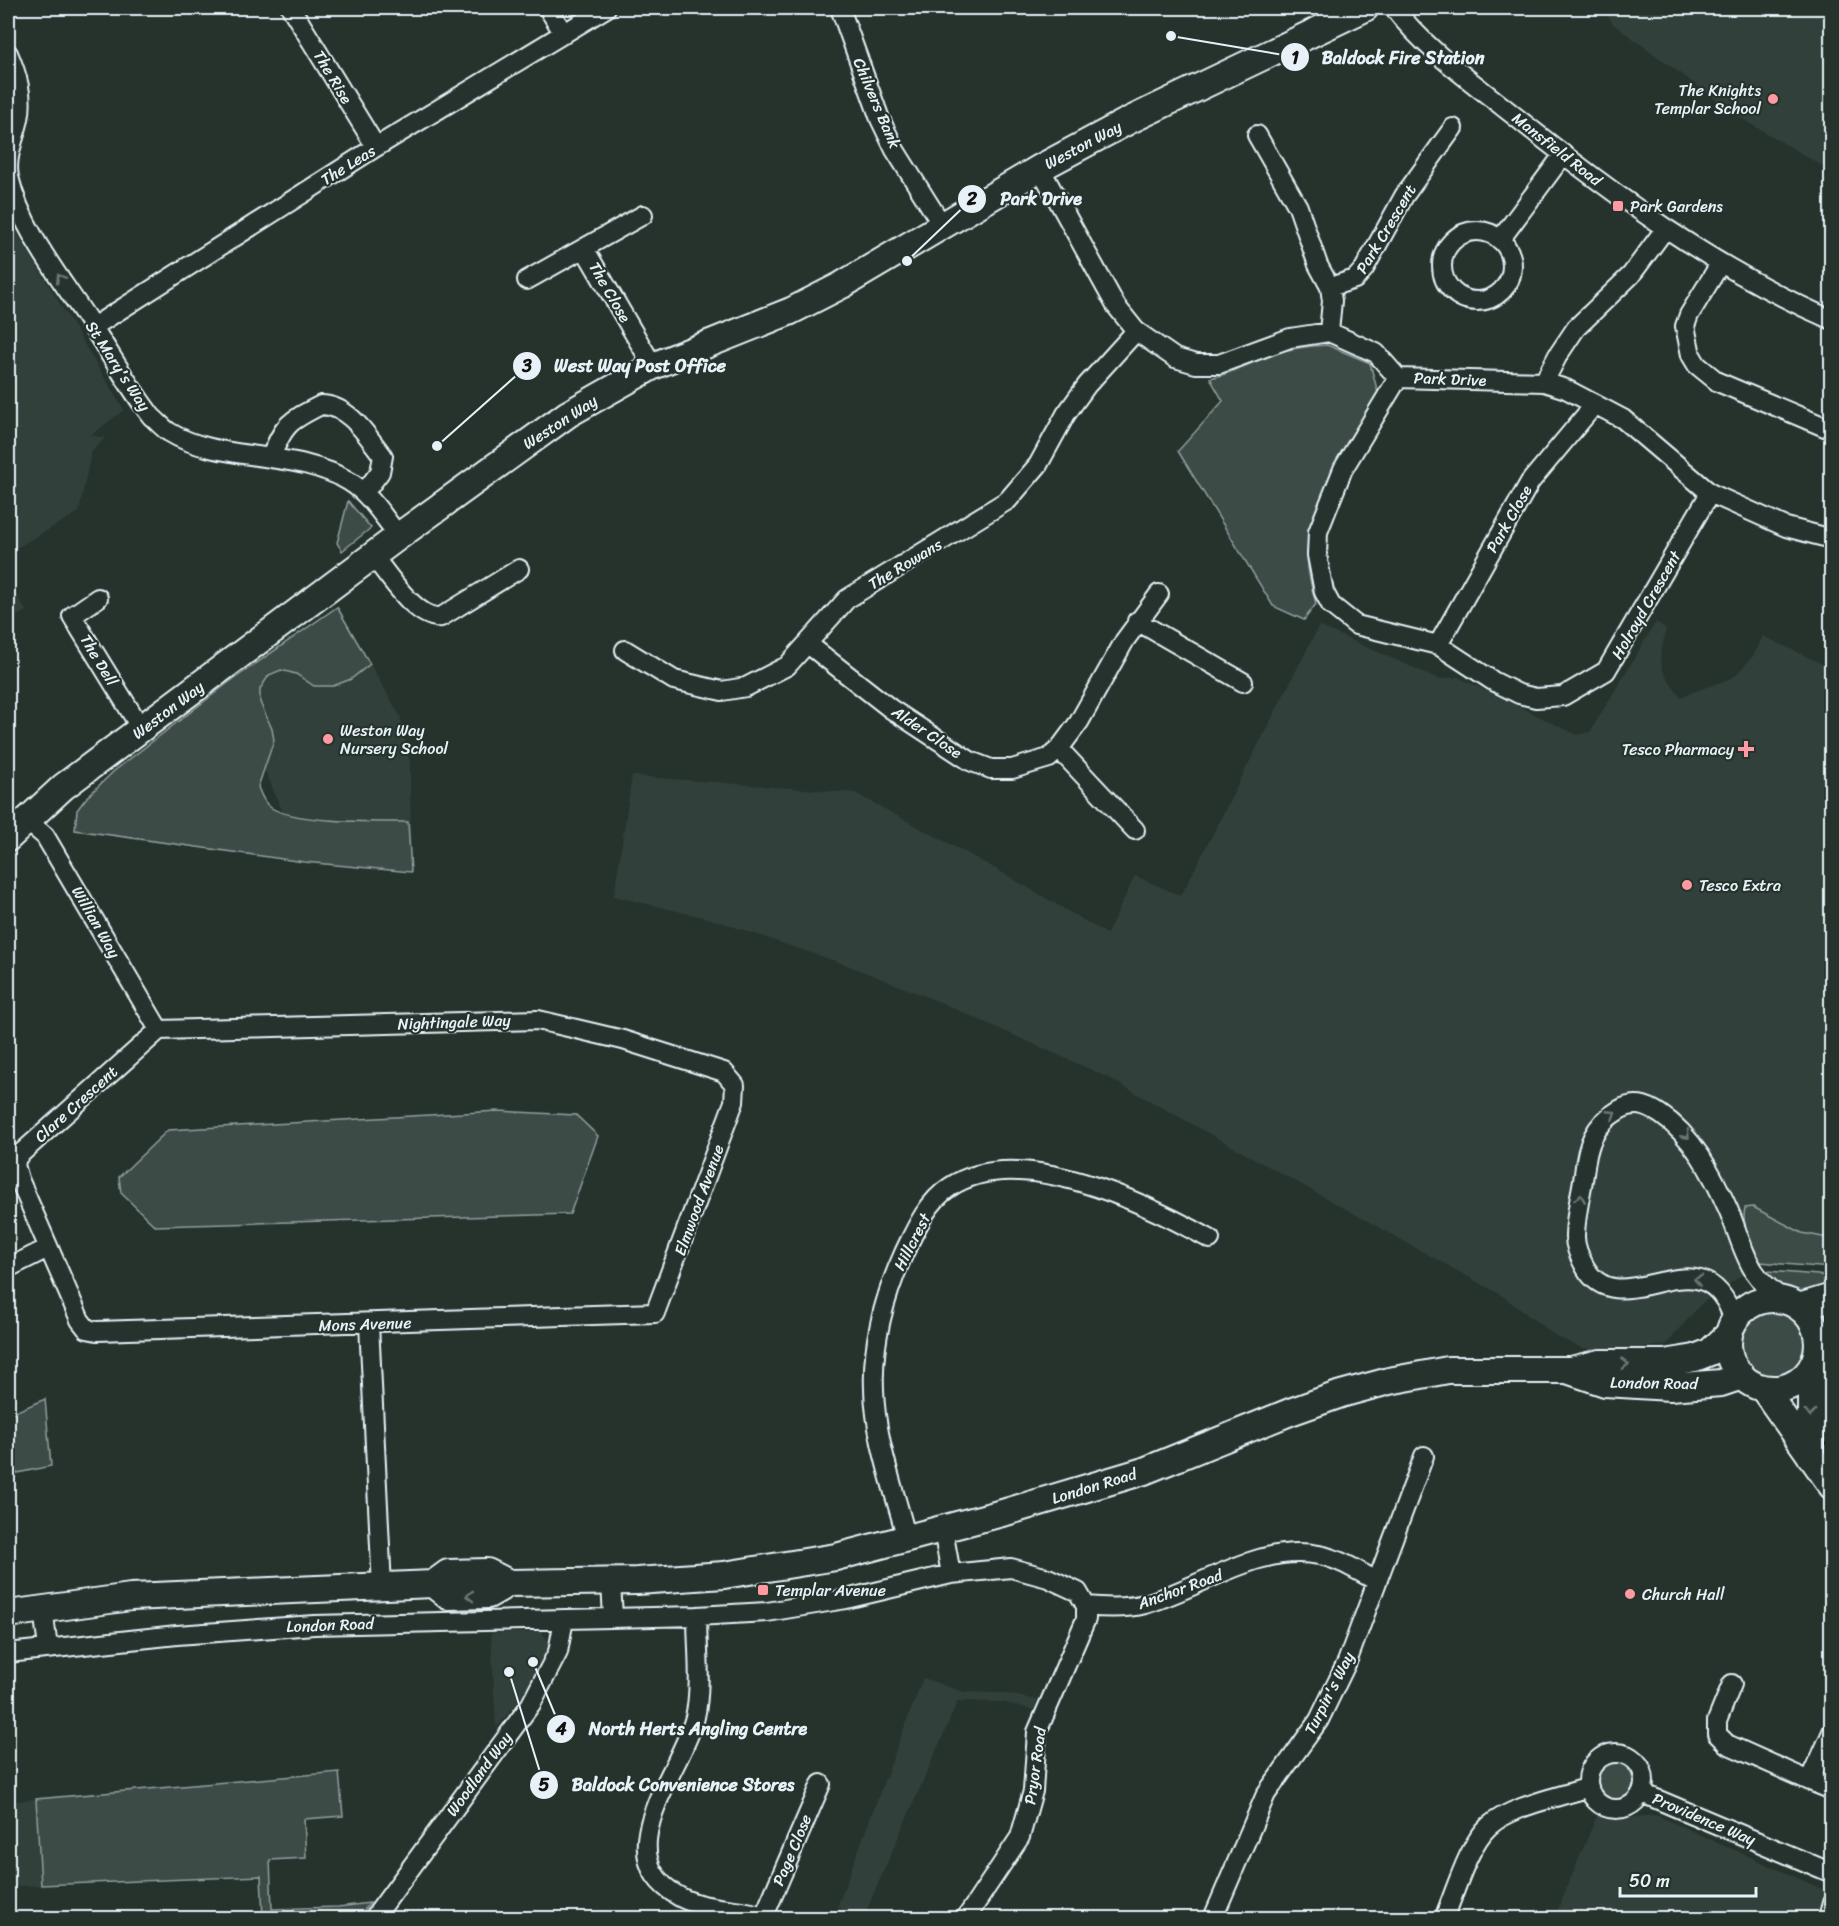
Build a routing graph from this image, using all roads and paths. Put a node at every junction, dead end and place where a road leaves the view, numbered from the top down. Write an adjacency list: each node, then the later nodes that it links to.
1 (291, 8): 11 (street, The Rise)
2 (548, 8): 7 (street)
3 (606, 8): 7 (street, The Leas)
4 (840, 8): 15 (street, Chilvers Bank)
5 (1365, 8): 13 (main road, Weston Way)
6 (1394, 8): 12 (street, Mansfield Road)
7 (564, 33): 11 (street, The Leas)
8 (8, 53): 23 (street, St Mary's Way, one-way to 8)
9 (1453, 128): 21 (street, Park Crescent)
10 (1257, 135): 21 (street)
11 (375, 147): 23 (street, The Leas)
12 (1563, 155): 16 (street, Mansfield Road); 17 (street)
13 (1040, 168): 15 (main road, Weston Way); 24 (street)
14 (643, 215): 18 (street, The Close)
15 (942, 225): 26 (main road, Weston Way)
16 (1665, 229): 19 (street, Mansfield Road); 28 (street)
17 (1500, 240)
18 (584, 248): 20 (street, The Close); 26 (street, The Close)
19 (1719, 264): 22 (street, Mansfield Road); 30 (street)
20 (527, 280)
21 (1330, 287): 25 (street)
22 (1832, 320)
23 (93, 327): 31 (street, St Mary's Way)
24 (1136, 331): 25 (street); 41 (street, The Rowans)
25 (1329, 332): 27 (street, Park Drive)
26 (653, 366): 34 (main road, Weston Way)
27 (1398, 378): 28 (street, Park Drive); 42 (street, Holroyd Crescent)
28 (1544, 382): 29 (street, Park Drive)
29 (1595, 404): 33 (street, Park Drive); 42 (street, Park Close)
30 (1832, 430)
31 (271, 457): 32 (street, St Mary's Way); 32 (street)
32 (364, 493): 34 (street, St Mary's Way)
33 (1710, 493): 35 (street, Park Drive); 42 (street, Holroyd Crescent)
34 (399, 536): 36 (main road, Weston Way)
35 (1832, 538)
36 (373, 556): 37 (street); 45 (main road, Weston Way)
37 (519, 569)
38 (1159, 594): 40 (street, Alder Close)
39 (98, 598): 45 (street, The Dell)
40 (1137, 621): 44 (street); 46 (street, Alder Close)
41 (808, 644): 43 (street, The Rowans); 46 (street, Alder Close)
42 (1438, 645)
43 (625, 650)
44 (1243, 682)
45 (142, 730): 47 (main road, Weston Way)
46 (1059, 749): 48 (street)
47 (17, 814): 49 (main road, Weston Way); 50 (street, Willian Way)
48 (1135, 830)
49 (8, 838)
50 (159, 1030): 51 (street, Nightingale Way); 53 (street, Clare Crescent)
51 (735, 1084): 57 (street, Elmwood Avenue)
52 (1210, 1239): 69 (street, Hillcrest)
53 (48, 1248): 54 (street); 58 (street, Clare Crescent)
54 (8, 1268)
55 (1832, 1297): 56 (main road)
56 (1791, 1303): 60 (main road); 60 (street, one-way to 56); 62 (main road)
57 (655, 1313): 59 (street, Mons Avenue)
58 (80, 1320): 59 (street, Mons Avenue)
59 (369, 1324): 73 (street)
60 (1732, 1327): 63 (main road, London Road, one-way to 60); 64 (main road)
61 (1832, 1330): 62 (main road)
62 (1814, 1361): 64 (main road); 66 (main road, one-way to 66)
63 (1568, 1370): 64 (main road, London Road); 68 (main road, London Road)
64 (1752, 1382): 66 (main road)
65 (1424, 1456): 71 (street, Turpin's Way)
66 (1811, 1457): 67 (main road)
67 (1832, 1486)
68 (943, 1530): 69 (main road, London Road); 70 (street)
69 (907, 1540): 72 (main road, London Road)
70 (951, 1574): 74 (street); 77 (street, London Road)
71 (1377, 1581): 74 (street, Anchor Road); 94 (street, Turpin's Way)
72 (611, 1582): 73 (main road, London Road); 78 (street)
73 (382, 1587): 75 (main road, London Road)
74 (1086, 1606): 93 (street, Pryor Road)
75 (43, 1610): 76 (main road, London Road); 80 (street)
76 (8, 1614)
77 (697, 1616): 78 (street, London Road); 91 (street, Page Close)
78 (613, 1618): 79 (street, London Road)
79 (564, 1619): 80 (street, London Road); 92 (street, Woodland Way)
80 (48, 1648): 81 (street, London Road)
81 (8, 1653)
82 (1732, 1684): 84 (street)
83 (1832, 1732): 84 (street)
84 (1810, 1781): 87 (street)
85 (821, 1784): 91 (street, Page Close)
86 (1589, 1787): 88 (street, Providence Way); 88 (street, Providence Way); 95 (street)
87 (1832, 1790)
88 (1642, 1793): 89 (street, Providence Way)
89 (1832, 1873)
90 (1832, 1903): 96 (street)
91 (766, 1917)
92 (374, 1918)
93 (966, 1918)
94 (1213, 1918)
95 (1444, 1918)
96 (1828, 1918)

